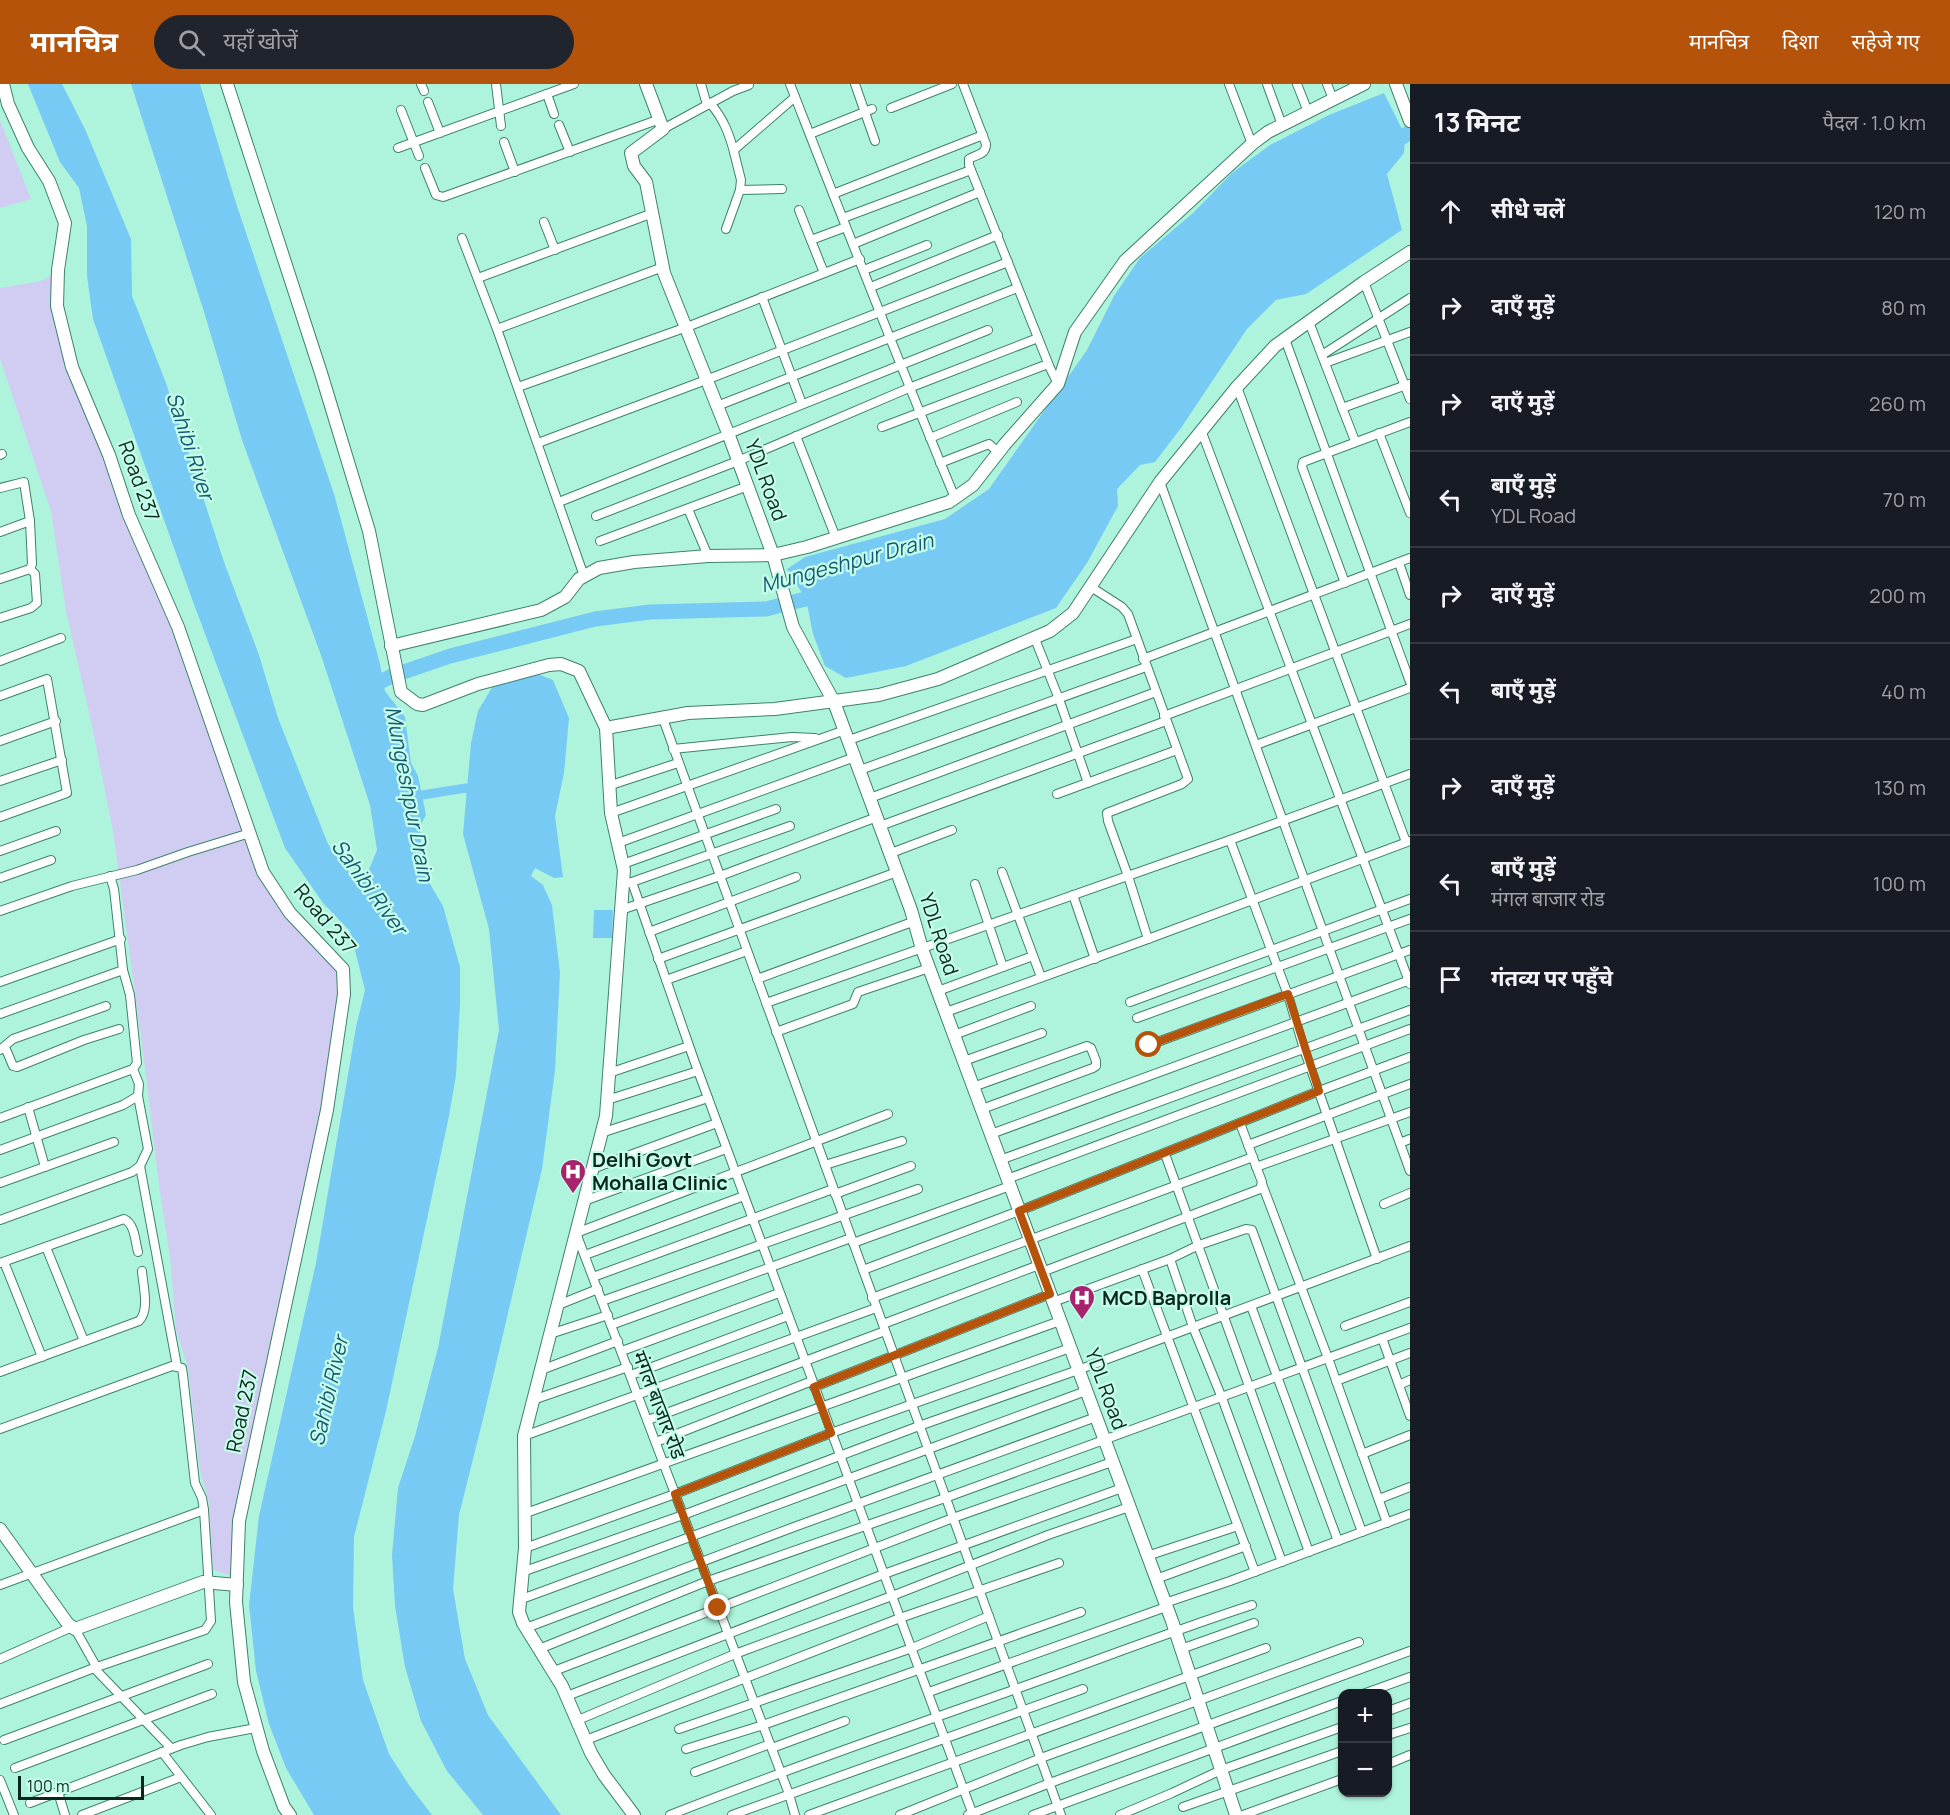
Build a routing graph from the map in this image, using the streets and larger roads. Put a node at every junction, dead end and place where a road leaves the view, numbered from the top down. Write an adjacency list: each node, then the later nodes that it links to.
1 (3, 84): 198 (street, Road 237)
2 (227, 84): 149 (street)
3 (496, 84): 27 (street)
4 (574, 84): 19 (street)
5 (646, 84): 31 (street)
6 (701, 84): 23 (street)
7 (790, 84): 20 (street)
8 (855, 84): 26 (street)
9 (952, 84): 24 (street)
10 (963, 84): 37 (street)
11 (1229, 84): 41 (street)
12 (1267, 84): 33 (street)
13 (1297, 84): 28 (street)
14 (1327, 84): 21 (street)
15 (1364, 84): 21 (street)
16 (1396, 84): 30 (street)
17 (748, 85): 18 (street)
18 (729, 88): 23 (street)
19 (547, 94): 27 (street); 29 (street)
20 (795, 97): 36 (street); 44 (street)
21 (1333, 99): 28 (street)
22 (428, 102): 35 (street)
23 (709, 104): 31 (street); 44 (street)
24 (891, 108)
25 (401, 110): 39 (street)
26 (868, 110): 36 (street); 38 (street)
27 (499, 111): 34 (street); 35 (street)
28 (1308, 112): 33 (street)
29 (555, 114)
30 (1410, 121)
31 (662, 124): 43 (street); 54 (street, YDL Road)
32 (559, 125): 43 (street)
33 (1282, 125): 41 (street)
34 (501, 126)
35 (440, 133): 39 (street)
36 (810, 134): 52 (street)
37 (983, 135): 47 (street); 52 (street)
38 (875, 141)
39 (414, 142): 42 (street); 45 (street)
40 (504, 142): 48 (street)
41 (1252, 144): 93 (street)
42 (398, 147)
43 (570, 152): 48 (street)
44 (734, 152): 50 (street)
45 (419, 156)
46 (425, 168): 48 (street)
47 (971, 170): 51 (street); 56 (street)
48 (515, 172)
49 (782, 189): 50 (street)
50 (740, 190): 57 (street)
51 (980, 192): 58 (street); 61 (street)
52 (833, 194): 56 (street)
53 (799, 210): 60 (street)
54 (653, 213): 63 (street); 67 (street, YDL Road)
55 (544, 222): 63 (street)
56 (844, 223): 60 (street); 61 (street)
57 (726, 230)
58 (998, 235): 66 (street); 72 (street)
59 (462, 238): 70 (street)
60 (811, 240): 69 (street)
61 (853, 244): 65 (street)
62 (927, 245): 68 (street)
63 (555, 250): 70 (street)
64 (1410, 252): 71 (street)
65 (860, 259): 68 (street); 69 (street)
66 (1008, 262): 73 (street); 76 (street)
67 (663, 267): 79 (street, YDL Road); 80 (street)
68 (864, 270): 72 (street)
69 (824, 273): 74 (street)
70 (478, 278): 80 (street)
71 (1364, 282): 77 (street); 78 (street)
72 (871, 287): 76 (street)
73 (1017, 288): 83 (street); 84 (street)
74 (762, 297): 79 (street); 87 (street)
75 (1410, 298): 77 (street)
76 (881, 313): 83 (street); 87 (street)
77 (1379, 318): 86 (street); 88 (street)
78 (1309, 322): 85 (street); 88 (street)
79 (687, 327): 92 (street, YDL Road); 95 (street)
80 (497, 329): 95 (street)
81 (988, 330): 89 (street)
82 (1410, 332): 86 (street)
83 (890, 337): 89 (street); 91 (street)
84 (1038, 338): 90 (street); 97 (street)
85 (1285, 339): 96 (street); 113 (street)
86 (1388, 340): 88 (street); 94 (street)
87 (782, 351): 91 (street); 92 (street)
88 (1323, 359): 102 (street)
89 (900, 364): 97 (street); 100 (street)
90 (1048, 364): 93 (street); 103 (street)
91 (791, 376): 100 (street); 101 (street)
92 (706, 380): 101 (street, YDL Road); 112 (street)
93 (1058, 384): 114 (street)
94 (1407, 384): 98 (street); 102 (street)
95 (518, 387): 112 (street)
96 (1238, 387): 106 (street); 139 (street)
97 (909, 388): 103 (street); 109 (street)
98 (1410, 399)
99 (1017, 402): 110 (street)
100 (802, 404): 107 (street)
101 (717, 406): 107 (street, YDL Road)
102 (1342, 408): 111 (street)
103 (920, 413): 105 (street); 110 (street)
104 (1409, 425): 108 (street)
105 (882, 427)
106 (1201, 430): 117 (street); 141 (street)
107 (728, 433): 115 (street, YDL Road); 121 (street)
108 (1379, 433): 111 (street); 123 (street)
109 (796, 436): 115 (street); 127 (street)
110 (930, 438): 116 (street)
111 (1355, 441): 113 (street)
112 (538, 443): 121 (street)
113 (1327, 451): 134 (street); 137 (street)
114 (999, 453): 116 (street); 120 (street)
115 (738, 461): 118 (street, YDL Road); 124 (street)
116 (940, 463): 120 (street)
117 (1160, 482): 138 (street); 144 (street)
118 (748, 486): 122 (street); 129 (street, YDL Road)
119 (0, 488): 125 (street)
120 (955, 498): 127 (street)
121 (559, 502): 135 (street)
122 (688, 508): 128 (street); 130 (street)
123 (1410, 513)
124 (596, 516)
125 (30, 521): 126 (street); 133 (street)
126 (0, 532)
127 (836, 538): 129 (street)
128 (600, 541)
129 (772, 555): 130 (street); 161 (street, YDL Road)
130 (708, 556): 135 (street)
131 (1410, 558): 132 (street)
132 (1399, 563): 134 (street); 140 (street)
133 (30, 569): 136 (street); 142 (street)
134 (1371, 573): 137 (street); 145 (street)
135 (584, 576): 149 (street)
136 (0, 579)
137 (1345, 583): 139 (street)
138 (1091, 587): 147 (street); 148 (street)
139 (1314, 594): 141 (street); 150 (street)
140 (1410, 595)
141 (1269, 610): 144 (street); 153 (street)
142 (0, 618)
143 (1410, 624): 145 (street)
144 (1214, 631): 152 (street); 157 (street)
145 (1392, 631): 150 (street); 155 (street)
146 (61, 638): 151 (street)
147 (1035, 639): 154 (street); 161 (street)
148 (1137, 639): 152 (street); 154 (street)
149 (391, 646): 168 (street)
150 (1335, 652): 153 (street); 162 (street)
151 (0, 661)
152 (1145, 663): 158 (street); 160 (street)
153 (1291, 669): 157 (street); 166 (street)
154 (1047, 671): 160 (street); 169 (street)
155 (1410, 682)
156 (1410, 687): 162 (street)
157 (1235, 689): 164 (street); 172 (street)
158 (1156, 692): 164 (street); 167 (street)
159 (0, 696): 165 (street)
160 (1059, 699): 167 (street); 179 (street)
161 (834, 702): 163 (street); 169 (street, YDL Road)
162 (1356, 708): 166 (street); 183 (street)
163 (662, 716): 168 (street); 173 (street)
164 (1165, 718): 174 (street); 175 (street)
165 (56, 721): 171 (street); 177 (street)
166 (1312, 724): 172 (street); 188 (street)
167 (1068, 725): 175 (street); 187 (street)
168 (606, 728): 185 (street)
169 (847, 735): 170 (street); 176 (street, YDL Road)
170 (819, 739): 173 (street); 184 (street)
171 (0, 741)
172 (1256, 745): 194 (street)
173 (673, 749): 178 (street)
174 (1177, 750): 182 (street); 213 (street)
175 (1077, 753): 182 (street); 193 (street)
176 (855, 757): 179 (street, YDL Road); 191 (street)
177 (62, 760): 181 (street); 192 (street)
178 (678, 763): 184 (street); 185 (street)
179 (860, 770): 187 (street, YDL Road)
180 (1410, 774): 183 (street)
181 (0, 781)
182 (1088, 783): 186 (street)
183 (1384, 784): 188 (street); 201 (street)
184 (687, 785): 190 (street); 191 (street)
185 (608, 786): 190 (street)
186 (1057, 794)
187 (870, 798): 193 (street, YDL Road)
188 (1341, 800): 194 (street); 206 (street)
189 (776, 809): 199 (street)
190 (610, 813): 202 (street)
191 (697, 814): 199 (street); 202 (street)
192 (0, 817)
193 (879, 821): 204 (street, YDL Road); 212 (street)
194 (1283, 821): 200 (street); 216 (street)
195 (790, 826): 205 (street)
196 (952, 830): 204 (street)
197 (56, 831): 203 (street)
198 (250, 834): 211 (street); 466 (street, Road 237)
199 (705, 834): 205 (street); 208 (street)
200 (1230, 840): 213 (street); 221 (street)
201 (1408, 842): 206 (street)
202 (618, 843): 208 (street)
203 (0, 851)
204 (891, 853): 209 (street, YDL Road)
205 (712, 854): 212 (street); 217 (street)
206 (1363, 858): 216 (street); 224 (street)
207 (51, 860): 215 (street)
208 (622, 864): 217 (street)
209 (897, 872): 229 (street, YDL Road); 232 (street)
210 (1002, 872): 227 (street)
211 (110, 876): 226 (street); 235 (street)
212 (720, 876): 222 (street); 223 (street)
213 (1128, 876): 219 (street); 236 (street)
214 (796, 877): 223 (street)
215 (0, 878)
216 (1305, 880): 221 (street); 233 (street)
217 (627, 883): 222 (street); 225 (street)
218 (975, 885): 230 (street)
219 (1073, 895): 227 (street); 244 (street)
220 (1410, 899): 224 (street)
221 (1252, 900): 236 (street); 238 (street)
222 (639, 903): 225 (street); 234 (street)
223 (729, 903): 232 (street); 234 (street)
224 (1382, 909): 231 (street); 233 (street)
225 (621, 910): 285 (street)
226 (0, 911)
227 (1018, 914): 230 (street); 243 (street)
228 (1410, 919): 231 (street)
229 (915, 921): 237 (street, YDL Road); 252 (street)
230 (989, 925): 237 (street); 246 (street)
231 (1389, 927): 239 (street); 242 (street)
232 (739, 928): 241 (street); 245 (street)
233 (1322, 931): 238 (street); 239 (street)
234 (649, 932): 245 (street)
235 (121, 939): 249 (street); 254 (street)
236 (1148, 939): 244 (street)
237 (922, 949): 247 (street, YDL Road); 259 (street)
238 (1272, 950): 248 (street); 258 (street)
239 (1329, 950): 248 (street); 250 (street)
240 (1410, 950): 242 (street)
241 (747, 951): 252 (street); 253 (street)
242 (1399, 954): 250 (street); 255 (street)
243 (1033, 956): 246 (street); 251 (street)
244 (1095, 958): 251 (street)
245 (658, 959): 253 (street)
246 (1003, 967): 256 (street)
247 (929, 968): 256 (street, YDL Road); 271 (street)
248 (1278, 968): 257 (street); 266 (street)
249 (123, 970): 265 (street); 282 (street)
250 (1338, 976): 257 (street); 260 (street)
251 (1041, 977): 264 (street)
252 (757, 979): 259 (street)
253 (666, 980): 275 (street)
254 (0, 982)
255 (1410, 982): 260 (street)
256 (938, 991): 264 (street, YDL Road)
257 (1288, 994): 267 (street); 274 (street)
258 (1130, 1002)
259 (766, 1003): 271 (street)
260 (1348, 1003): 267 (street); 270 (street)
261 (1031, 1005): 273 (street)
262 (106, 1006): 277 (street)
263 (1410, 1010): 270 (street)
264 (946, 1012): 273 (street, YDL Road)
265 (0, 1014)
266 (1137, 1018)
267 (1297, 1022): 278 (street); 303 (street)
268 (118, 1029): 277 (street)
269 (1410, 1029): 276 (street)
270 (1358, 1030): 276 (street); 278 (street)
271 (776, 1032): 309 (street)
272 (1042, 1033): 280 (street)
273 (954, 1035): 280 (street, YDL Road)
274 (1149, 1045)
275 (689, 1046): 283 (street); 285 (street)
276 (1364, 1046): 281 (street); 284 (street)
277 (2, 1048)
278 (1304, 1049): 281 (street); 316 (street)
279 (1410, 1057): 284 (street)
280 (964, 1061): 287 (street, YDL Road)
281 (1310, 1066): 288 (street); 326 (street)
282 (133, 1069): 290 (street); 293 (street)
283 (698, 1071): 291 (street); 292 (street)
284 (1373, 1071): 288 (street); 289 (street)
285 (609, 1072): 292 (street)
286 (1410, 1084): 289 (street)
287 (973, 1087): 294 (street, YDL Road); 294 (street)
288 (1319, 1091): 297 (street); 301 (street)
289 (1382, 1094): 297 (street); 299 (street)
290 (138, 1096): 304 (street); 318 (street)
291 (708, 1098): 300 (street); 302 (street)
292 (607, 1100): 302 (street)
293 (28, 1107): 298 (street); 304 (street)
294 (982, 1109): 303 (street, YDL Road)
295 (1410, 1112): 299 (street)
296 (888, 1114): 309 (street)
297 (1328, 1115): 305 (street); 311 (street)
298 (0, 1118)
299 (1391, 1118): 305 (street); 310 (street)
300 (717, 1123): 312 (street); 323 (street)
301 (1240, 1124): 311 (street); 314 (street)
302 (601, 1133): 323 (street)
303 (991, 1134): 316 (street, YDL Road)
304 (36, 1137): 313 (street); 320 (street)
305 (1336, 1138): 321 (street); 350 (street)
306 (1410, 1139): 310 (street)
307 (902, 1141): 317 (street)
308 (114, 1142): 320 (street)
309 (816, 1142): 317 (street); 324 (street)
310 (1400, 1143): 322 (street)
311 (1248, 1146): 315 (street)
312 (726, 1149): 324 (street); 333 (street)
313 (0, 1150)
314 (1165, 1154): 328 (street); 335 (street)
315 (1253, 1157): 321 (street); 328 (street)
316 (1000, 1160): 326 (street, YDL Road)
317 (825, 1165): 330 (street)
318 (140, 1166): 339 (street); 392 (street)
319 (911, 1166): 330 (street)
320 (45, 1167): 325 (street)
321 (1256, 1167): 327 (street)
322 (1409, 1167)
323 (592, 1169): 333 (street)
324 (735, 1172): 332 (street); 340 (street)
325 (0, 1183)
326 (1009, 1183): 335 (street, YDL Road); 341 (street)
327 (1262, 1184): 337 (street); 358 (street)
328 (1176, 1186): 337 (street); 342 (street)
329 (918, 1189): 336 (street)
330 (834, 1192): 336 (street); 338 (street)
331 (1410, 1193): 334 (street)
332 (744, 1196): 338 (street); 348 (street)
333 (584, 1201): 340 (street)
334 (1384, 1204)
335 (1019, 1211): 342 (street, YDL Road); 355 (street)
336 (843, 1215): 341 (street); 343 (street)
337 (1188, 1216): 344 (street); 353 (street)
338 (752, 1219): 343 (street); 357 (street)
339 (0, 1220)
340 (576, 1233): 348 (street, मंगल बाजार रोड); 366 (street)
341 (852, 1240): 352 (street); 355 (street)
342 (1029, 1240): 353 (street, YDL Road); 362 (street)
343 (761, 1244): 352 (street); 364 (street)
344 (1199, 1245): 349 (street); 361 (street); 371 (street)
345 (1410, 1246): 350 (street)
346 (46, 1247): 347 (street); 351 (street); 382 (street)
347 (138, 1252)
348 (585, 1256): 357 (street, मंगल बाजार रोड)
349 (1170, 1259): 354 (street); 376 (street)
350 (1377, 1259): 358 (street)
351 (2, 1262): 387 (street)
352 (770, 1268): 360 (street); 373 (street)
353 (1040, 1268): 363 (street, YDL Road); 375 (street)
354 (1142, 1269): 363 (street); 379 (street)
355 (862, 1270): 362 (street)
356 (142, 1271): 382 (street)
357 (593, 1277): 359 (street, मंगल बाजार रोड)
358 (1301, 1287): 361 (street); 389 (street)
359 (598, 1289): 364 (street, मंगल बाजार रोड); 366 (street)
360 (779, 1293): 370 (street); 385 (street)
361 (1276, 1297): 367 (street); 393 (street)
362 (872, 1298): 368 (street)
363 (1051, 1298): 372 (street, YDL Road); 388 (street)
364 (602, 1301): 369 (street, मंगल बाजार रोड)
365 (1410, 1302): 374 (street)
366 (558, 1305): 378 (street)
367 (1251, 1306): 371 (street); 398 (street)
368 (876, 1308): 375 (street); 380 (street)
369 (608, 1315): 373 (street, मंगल बाजार रोड); 378 (street)
370 (788, 1316): 380 (street); 396 (street)
371 (1222, 1317): 376 (street); 404 (street)
372 (1060, 1321): 384 (street, YDL Road); 399 (street)
373 (612, 1325): 383 (street, मंगल बाजार रोड)
374 (1345, 1326)
375 (884, 1327): 388 (street); 390 (street)
376 (1193, 1327): 379 (street); 407 (street)
377 (1410, 1328): 381 (street)
378 (550, 1334): 394 (street)
379 (1168, 1336): 395 (street); 411 (street)
380 (795, 1337): 390 (street); 406 (street)
381 (1382, 1338): 389 (street); 391 (street)
382 (84, 1341): 387 (street)
383 (618, 1341): 385 (street, मंगल बाजार रोड); 394 (street)
384 (1070, 1348): 395 (street, YDL Road); 409 (street)
385 (622, 1351): 396 (street, मंगल बाजार रोड)
386 (1410, 1353): 391 (street)
387 (42, 1357): 397 (street)
388 (894, 1357): 399 (street); 402 (street)
389 (1328, 1358): 393 (street); 401 (street)
390 (804, 1360): 402 (street); 414 (street)
391 (1390, 1361): 401 (street); 403 (street)
392 (177, 1366): 416 (street); 436 (street)
393 (1301, 1368): 398 (street); 444 (street)
394 (541, 1370): 408 (street)
395 (1078, 1370): 405 (street, YDL Road); 415 (street)
396 (629, 1371): 406 (street, मंगल बाजार रोड); 408 (street)
397 (0, 1372)
398 (1277, 1377): 404 (street); 447 (street)
399 (902, 1378): 409 (street); 410 (street)
400 (1410, 1380): 403 (street)
401 (1336, 1381): 423 (street)
402 (813, 1384): 410 (street); 421 (street)
403 (1399, 1385): 412 (street)
404 (1249, 1387): 407 (street); 452 (street)
405 (1086, 1391): 413 (street, YDL Road); 422 (street)
406 (639, 1395): 414 (street, मंगल बाजार रोड); 419 (street)
407 (1222, 1398): 411 (street); 454 (street)
408 (534, 1400): 419 (street)
409 (911, 1405): 415 (street); 417 (street)
410 (821, 1407): 417 (street); 426 (street)
411 (1194, 1407): 420 (street); 443 (street)
412 (1409, 1410)
413 (1096, 1417): 420 (street, YDL Road); 427 (street)
414 (648, 1420): 421 (street, मंगल बाजार रोड)
415 (919, 1426): 422 (street); 424 (street)
416 (0, 1429)
417 (831, 1433): 424 (street); 431 (street)
418 (1410, 1435): 423 (street)
419 (524, 1436): 437 (street)
420 (1104, 1438): 425 (street, YDL Road); 432 (street)
421 (656, 1442): 426 (street, मंगल बाजार रोड)
422 (927, 1448): 427 (street); 428 (street)
423 (1362, 1454): 433 (street)
424 (839, 1456): 428 (street); 439 (street)
425 (1112, 1462): 430 (street, YDL Road); 440 (street)
426 (664, 1465): 431 (street, मंगल बाजार रोड); 437 (street)
427 (937, 1475): 432 (street); 434 (street)
428 (847, 1477): 434 (street); 446 (street)
429 (1410, 1487): 433 (street)
430 (1122, 1488): 435 (street, YDL Road); 448 (street)
431 (675, 1494): 439 (street, मंगल बाजार रोड); 450 (street)
432 (945, 1498): 440 (street); 442 (street)
433 (1379, 1498): 441 (street)
434 (857, 1504): 442 (street); 455 (street)
435 (1129, 1507): 453 (street, YDL Road); 457 (street)
436 (204, 1509): 460 (street); 464 (street)
437 (526, 1513): 450 (street)
438 (1410, 1514): 441 (street)
439 (683, 1515): 446 (street, मंगल बाजार रोड); 458 (street)
440 (953, 1518): 448 (street); 451 (street)
441 (1387, 1523): 444 (street)
442 (865, 1525): 451 (street); 463 (street)
443 (1238, 1526): 449 (street); 453 (street)
444 (1362, 1532): 447 (street)
445 (2, 1535): 460 (street)
446 (692, 1537): 455 (street, मंगल बाजार रोड); 469 (street)
447 (1338, 1541): 452 (street)
448 (963, 1545): 457 (street); 461 (street)
449 (1246, 1546): 459 (street); 462 (street)
450 (525, 1548): 458 (street)
451 (874, 1548): 461 (street); 472 (street)
452 (1309, 1552): 454 (street)
453 (1147, 1556): 462 (street, YDL Road)
454 (1282, 1562): 459 (street)
455 (701, 1563): 463 (street, मंगल बाजार रोड); 478 (street)
456 (1059, 1563): 467 (street)
457 (971, 1566): 467 (street); 468 (street)
458 (522, 1572): 469 (street)
459 (1255, 1572): 470 (street)
460 (31, 1574): 465 (street); 477 (street)
461 (884, 1574): 468 (street); 480 (street)
462 (1156, 1579): 470 (street, YDL Road)
463 (708, 1581): 472 (street, मंगल बाजार रोड); 485 (street)
464 (207, 1582): 466 (street); 477 (street); 492 (street)
465 (0, 1585)
466 (237, 1585): 518 (street, Road 237)
467 (980, 1590): 474 (street); 475 (street)
468 (892, 1596): 475 (street); 488 (street)
469 (519, 1600): 478 (street)
470 (1166, 1605): 479 (street, YDL Road); 490 (street)
471 (1252, 1605): 479 (street)
472 (718, 1608): 480 (street, मंगल बाजार रोड); 494 (street)
473 (1081, 1612): 481 (street)
474 (989, 1616): 481 (street); 483 (street)
475 (900, 1618): 483 (street); 497 (street)
476 (1254, 1623): 486 (street)
477 (73, 1628): 489 (street); 492 (street)
478 (526, 1628): 485 (street)
479 (1175, 1630): 486 (street, YDL Road); 498 (street)
480 (727, 1633): 488 (street, मंगल बाजार रोड); 504 (street)
481 (999, 1642): 490 (street); 493 (street)
482 (1359, 1642): 505 (street)
483 (912, 1648): 493 (street); 509 (street)
484 (1266, 1648): 495 (street)
485 (539, 1649): 494 (street)
486 (1181, 1649): 495 (street, YDL Road)
487 (1410, 1651): 517 (street)
488 (735, 1654): 497 (street, मंगल बाजार रोड); 514 (street)
489 (0, 1659)
490 (1007, 1663): 498 (street); 501 (street)
491 (208, 1664): 503 (street)
492 (95, 1668): 503 (street); 508 (street)
493 (920, 1670): 501 (street); 516 (street)
494 (554, 1671): 504 (street)
495 (1189, 1674): 505 (street, YDL Road); 522 (street)
496 (1410, 1677): 500 (street)
497 (744, 1678): 509 (street, मंगल बाजार रोड); 526 (street)
498 (1016, 1689): 511 (street); 512 (street)
499 (1083, 1689): 511 (street)
500 (1376, 1689)
501 (928, 1692): 512 (street)
502 (212, 1694): 513 (street)
503 (121, 1696): 513 (street); 525 (street)
504 (567, 1696): 514 (street)
505 (1198, 1701): 517 (street, YDL Road); 534 (street)
506 (1338, 1703): 530 (street)
507 (1410, 1703): 510 (street)
508 (0, 1704)
509 (754, 1704): 516 (street, मंगल बाजार रोड); 521 (street)
510 (1392, 1710)
511 (1024, 1712): 522 (street); 524 (street)
512 (938, 1717): 524 (street); 540 (street)
513 (144, 1720): 528 (street); 537 (street)
514 (578, 1720): 526 (street)
515 (845, 1721): 527 (street)
516 (763, 1725): 527 (street, मंगल बाजार रोड); 529 (street)
517 (1206, 1726): 530 (street, YDL Road); 544 (street)
518 (256, 1728): 528 (street); 557 (street, Road 237)
519 (1338, 1728): 538 (street)
520 (1410, 1728): 523 (street)
521 (679, 1729)
522 (1032, 1734): 534 (street); 535 (street)
523 (1392, 1735)
524 (946, 1739): 535 (street); 548 (street)
525 (4, 1740)
526 (586, 1740): 558 (street)
527 (771, 1746): 539 (street); 540 (street, मंगल बाजार रोड)
528 (171, 1748): 531 (street)
529 (686, 1749)
530 (1214, 1750): 538 (street, YDL Road); 550 (street)
531 (162, 1752): 541 (street); 547 (street)
532 (1338, 1752): 546 (street)
533 (1410, 1755): 536 (street)
534 (1041, 1758): 544 (street); 545 (street)
535 (954, 1762): 545 (street); 562 (street)
536 (1392, 1762)
537 (15, 1768)
538 (1221, 1770): 546 (street, YDL Road); 566 (street)
539 (695, 1772)
540 (781, 1772): 548 (street, मंगल बाजार रोड); 559 (street)
541 (181, 1777): 555 (street); 556 (street)
542 (0, 1780): 553 (street)
543 (1338, 1780): 568 (street)
544 (1050, 1783): 550 (street); 552 (street)
545 (964, 1790): 552 (street); 563 (street)
546 (1228, 1790): 551 (street); 567 (street, YDL Road)
547 (58, 1792): 549 (street); 554 (street)
548 (789, 1794): 560 (street); 561 (street, मंगल बाजार रोड)
549 (30, 1803)
550 (1058, 1805): 564 (street); 565 (street)
551 (1184, 1807)
552 (971, 1814)
553 (14, 1815)
554 (65, 1815)
555 (82, 1815)
556 (211, 1815)
557 (290, 1815)
558 (634, 1815)
559 (670, 1815)
560 (732, 1815)
561 (795, 1815)
562 (809, 1815)
563 (900, 1815)
564 (1033, 1815)
565 (1061, 1815)
566 (1120, 1815)
567 (1236, 1815)
568 (1243, 1815)

